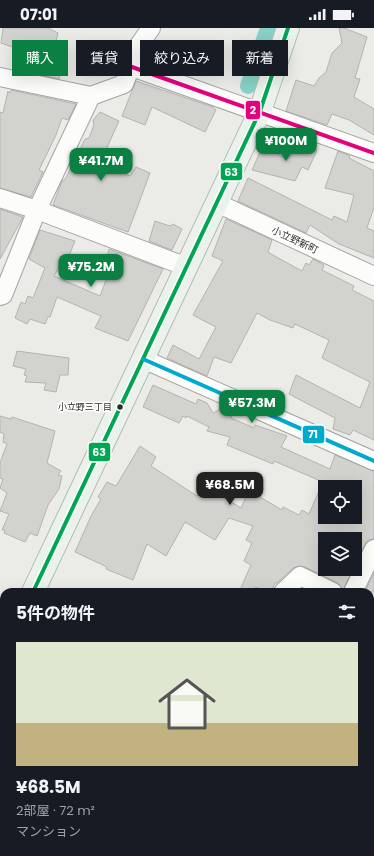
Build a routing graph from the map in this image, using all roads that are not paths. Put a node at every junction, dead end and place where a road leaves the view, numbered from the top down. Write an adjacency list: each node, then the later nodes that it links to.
1 (288, 28): 7 (main road)
2 (147, 29): 3 (street)
3 (132, 67): 7 (street)
4 (128, 76): 6 (street)
5 (0, 77): 6 (street)
6 (91, 96): 11 (street)
7 (260, 111): 8 (street); 10 (main road)
8 (374, 153)
9 (0, 198): 11 (street)
10 (217, 204): 12 (main road); 13 (street, 小立野新町)
11 (36, 210): 12 (street); 14 (street)
12 (186, 267): 15 (main road)
13 (374, 276)
14 (0, 296)
15 (143, 359): 16 (street); 18 (main road)
16 (374, 461)
17 (374, 549): 21 (street)
18 (35, 588)
19 (287, 588): 20 (street)
20 (325, 588)
21 (355, 588)

